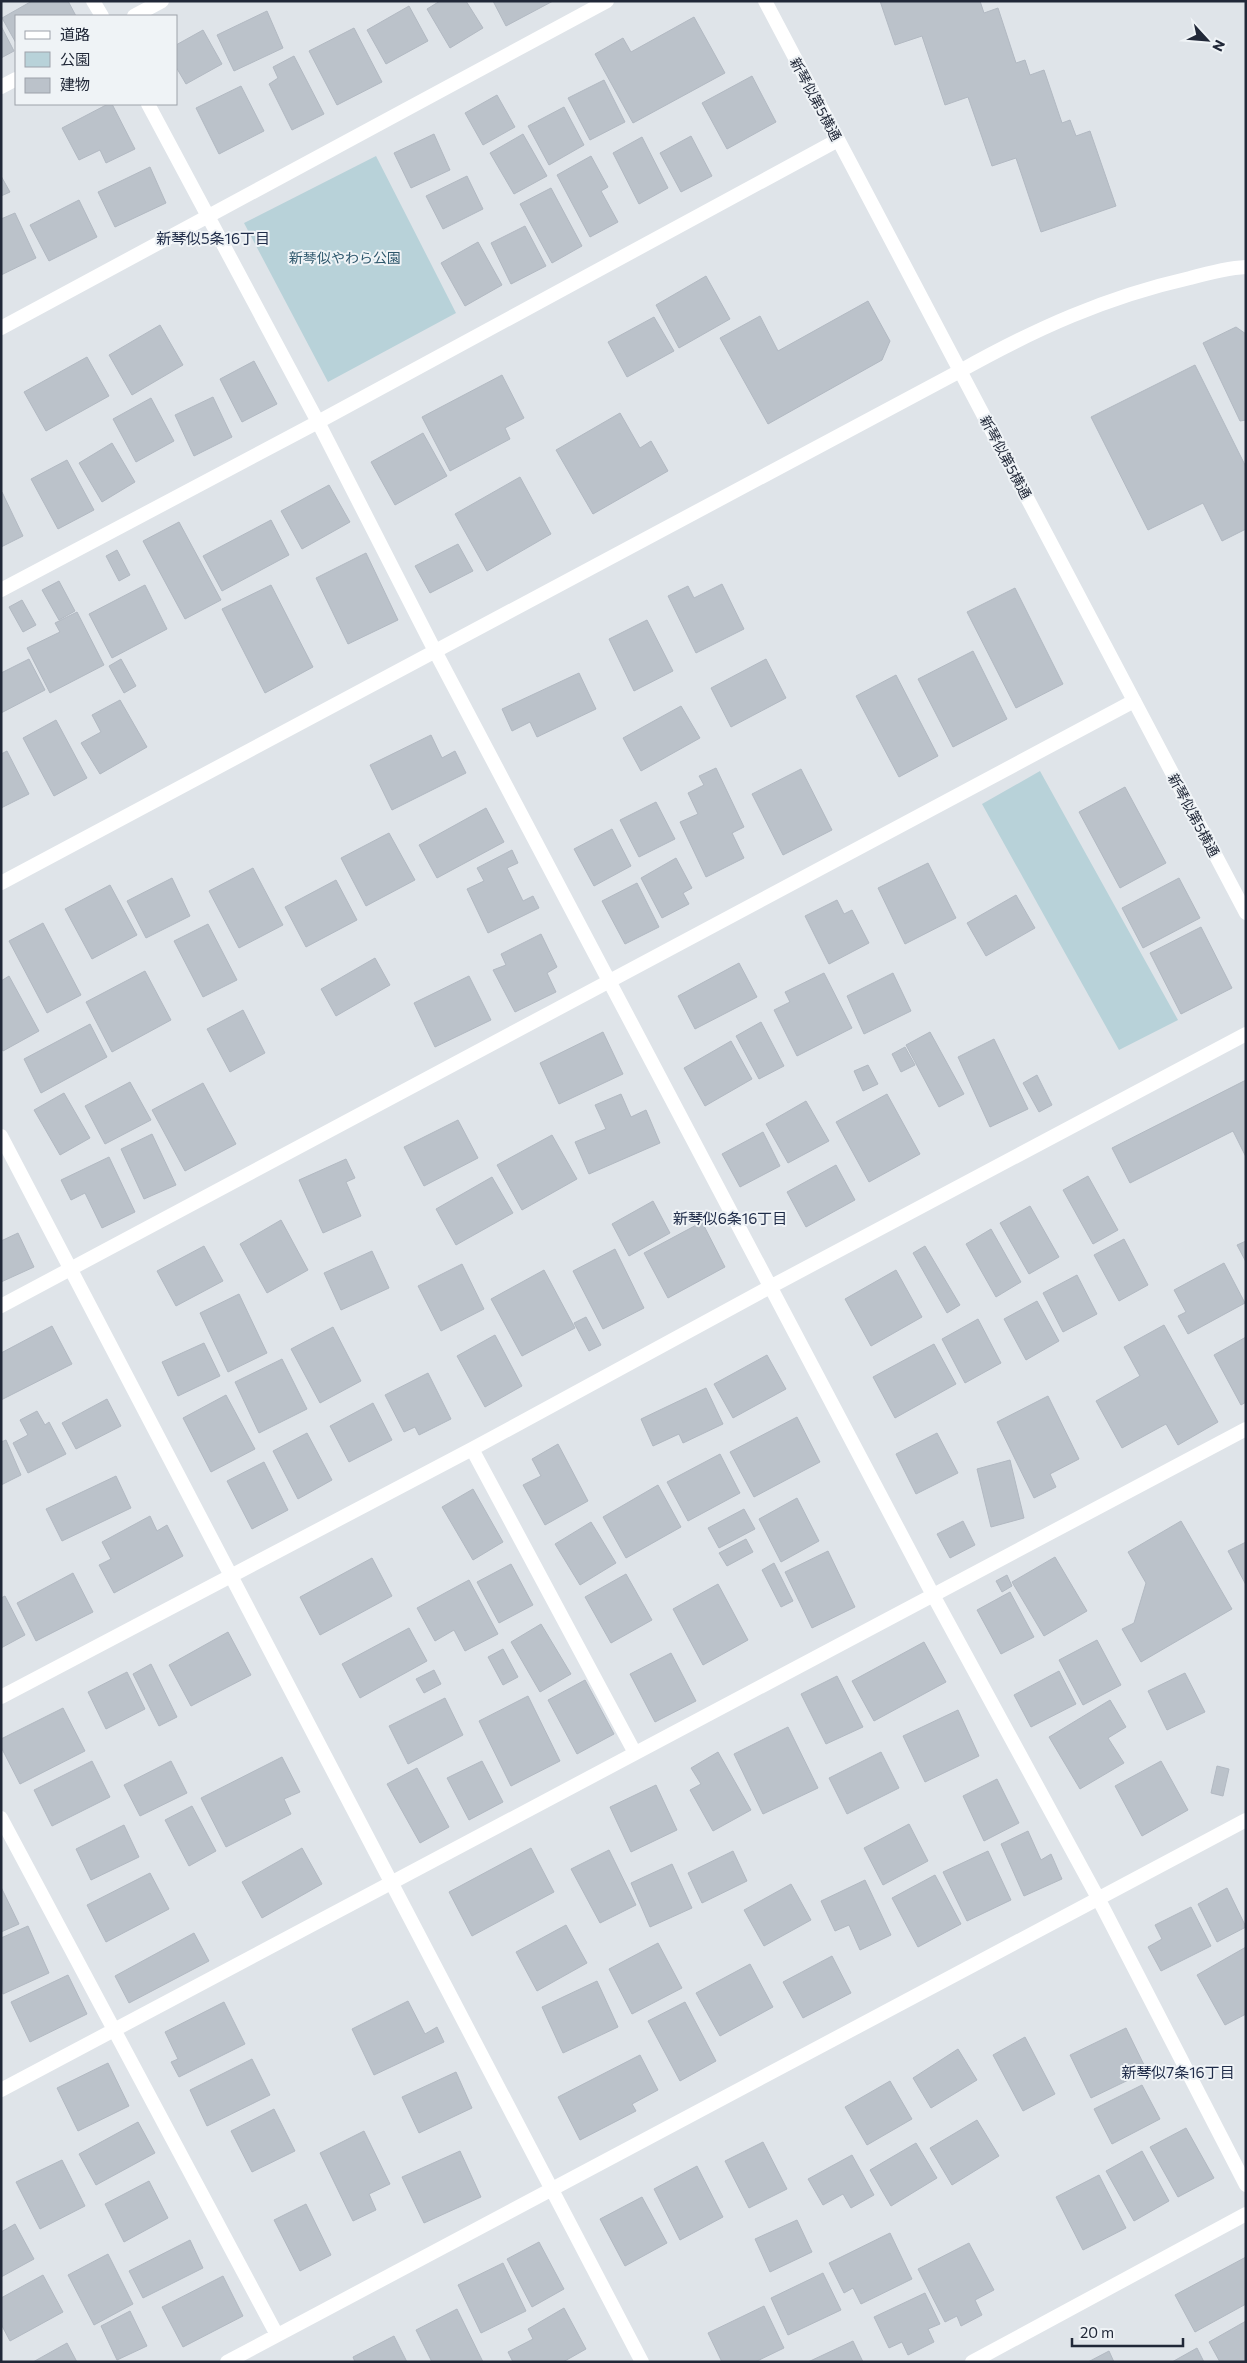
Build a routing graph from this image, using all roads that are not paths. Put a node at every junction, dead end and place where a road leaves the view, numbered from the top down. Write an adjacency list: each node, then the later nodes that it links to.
1 (94, 1): 5 (street)
2 (162, 1): 6 (street)
3 (607, 1): 11 (street)
4 (765, 1): 10 (street, 新琴似第5横通)
5 (101, 15)
6 (136, 15)
7 (15, 80): 8 (street)
8 (1, 87)
9 (149, 105): 11 (street)
10 (838, 140): 14 (street, 新琴似第5横通); 15 (street)
11 (209, 218): 13 (street); 15 (street)
12 (1246, 266): 14 (street)
13 (1, 328)
14 (960, 371): 17 (street); 18 (street, 新琴似第5横通)
15 (318, 422): 16 (street); 17 (street)
16 (1, 590)
17 (435, 652): 19 (street); 21 (street)
18 (1134, 701): 20 (street, 新琴似第5横通); 21 (street)
19 (1, 883)
20 (1246, 913)
21 (609, 980): 24 (street); 25 (street)
22 (1246, 1034): 25 (street)
23 (1, 1136): 24 (street)
24 (71, 1269): 26 (street); 29 (street)
25 (770, 1287): 28 (street); 30 (street)
26 (1, 1306)
27 (1246, 1429): 30 (street)
28 (472, 1449): 29 (street); 32 (street)
29 (231, 1576): 31 (street); 35 (street)
30 (933, 1595): 32 (street); 36 (street)
31 (1, 1698)
32 (636, 1753): 35 (street)
33 (1, 1818): 37 (street)
34 (1246, 1820): 36 (street)
35 (391, 1883): 37 (street); 40 (street)
36 (1098, 1898): 39 (street); 40 (street)
37 (114, 2030): 38 (street); 42 (street)
38 (1, 2090)
39 (1246, 2185)
40 (552, 2188): 42 (street); 44 (street)
41 (1246, 2214): 45 (street)
42 (277, 2335): 43 (street)
43 (227, 2362)
44 (642, 2362)
45 (972, 2362)

